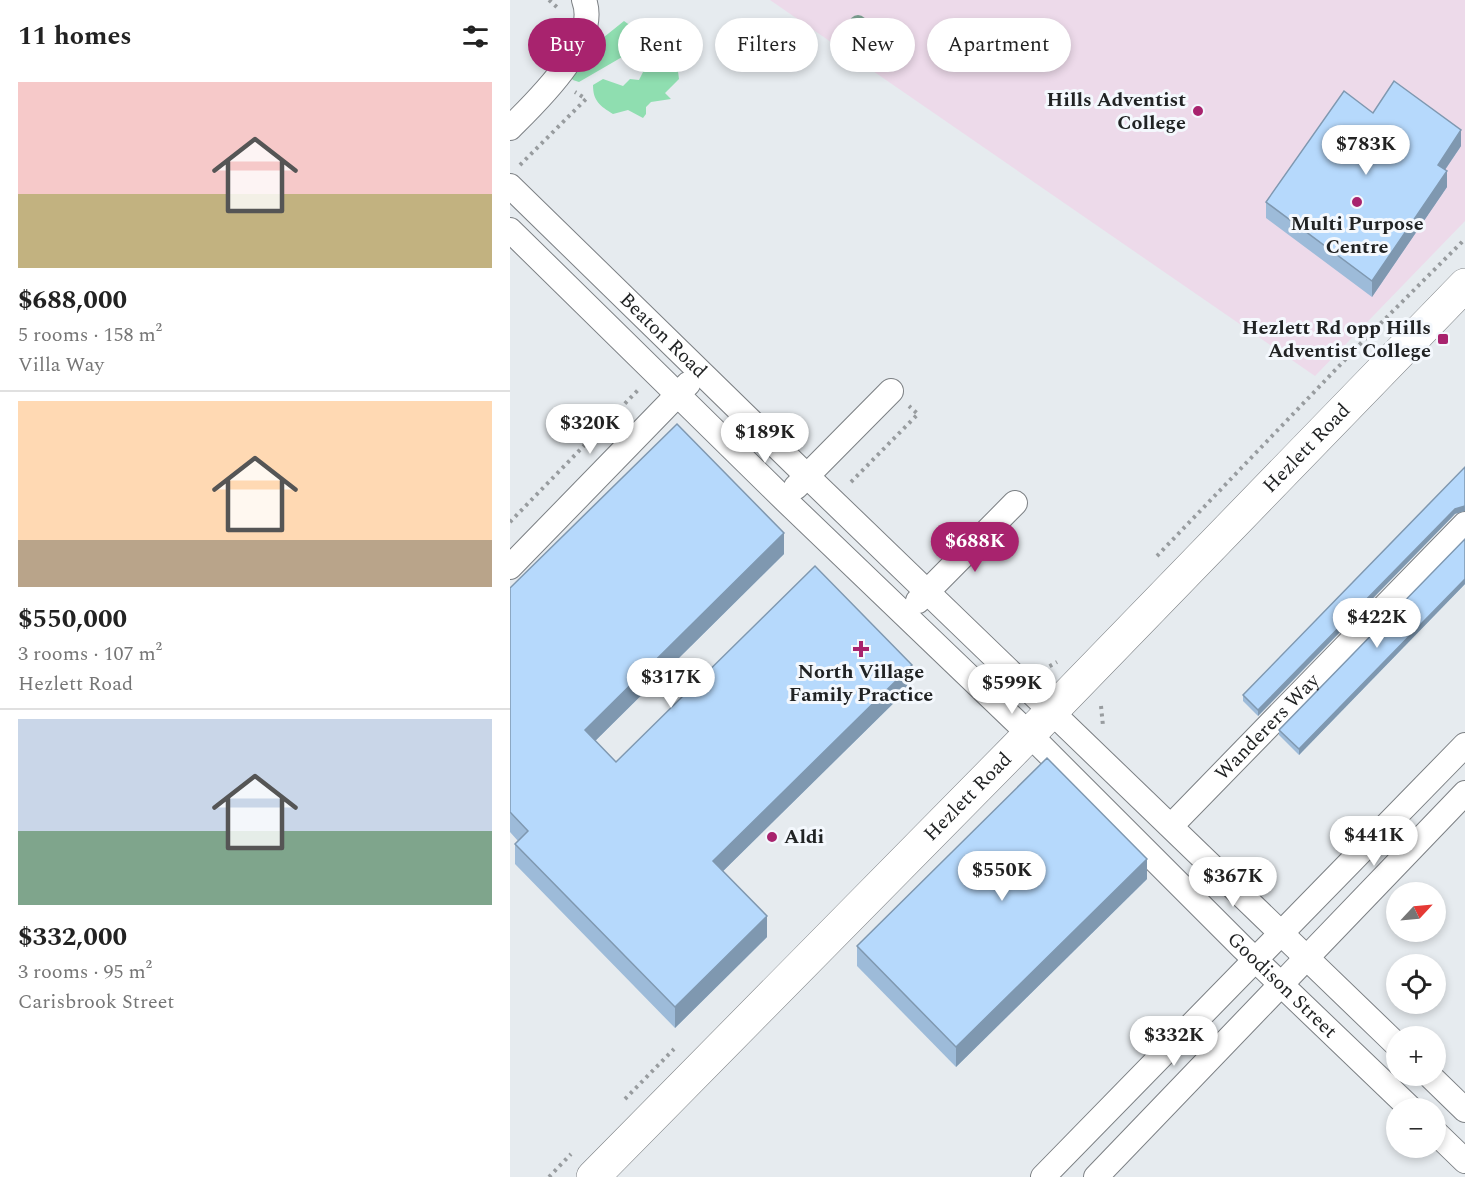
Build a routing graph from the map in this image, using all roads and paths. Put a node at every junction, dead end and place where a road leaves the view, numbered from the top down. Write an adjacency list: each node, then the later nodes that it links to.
1 (584, 0): 3 (street)
2 (586, 99): 4 (path)
3 (510, 128)
4 (512, 178): 7 (street, Beaton Road)
5 (510, 230): 10 (street, Beaton Road)
6 (1465, 285): 21 (main road, Hezlett Road)
7 (700, 372): 10 (street); 12 (street, Beaton Road)
8 (643, 385): 16 (path)
9 (891, 391): 12 (street)
10 (678, 395): 14 (street, Beaton Road); 18 (street)
11 (918, 414): 13 (path)
12 (807, 476): 14 (street); 19 (street, Beaton Road)
13 (851, 482)
14 (784, 499): 20 (street, Beaton Road)
15 (1015, 504): 19 (street)
16 (510, 522)
17 (1465, 524): 25 (street, Wanderers Way)
18 (510, 567)
19 (927, 591): 20 (street); 21 (street, Beaton Road)
20 (905, 614): 22 (street, Beaton Road)
21 (1051, 710): 22 (main road, Hezlett Road); 25 (street, Goodison Street)
22 (1029, 734): 28 (street, Goodison Street); 36 (main road, Hezlett Road)
23 (1465, 745): 26 (street)
24 (1465, 793): 27 (street)
25 (1171, 826): 26 (street, Goodison Street)
26 (1280, 932): 27 (street, Goodison Street); 28 (street)
27 (1307, 958): 29 (street); 30 (street, Goodison Street)
28 (1254, 959): 29 (street, Goodison Street); 37 (street)
29 (1281, 986): 32 (street, Goodison Street); 38 (street)
30 (1386, 1034)
31 (1440, 1086): 33 (street)
32 (1399, 1098)
33 (1465, 1110)
34 (1446, 1143): 35 (street)
35 (1465, 1161)
36 (593, 1177)
37 (1043, 1177)
38 (1096, 1177)

